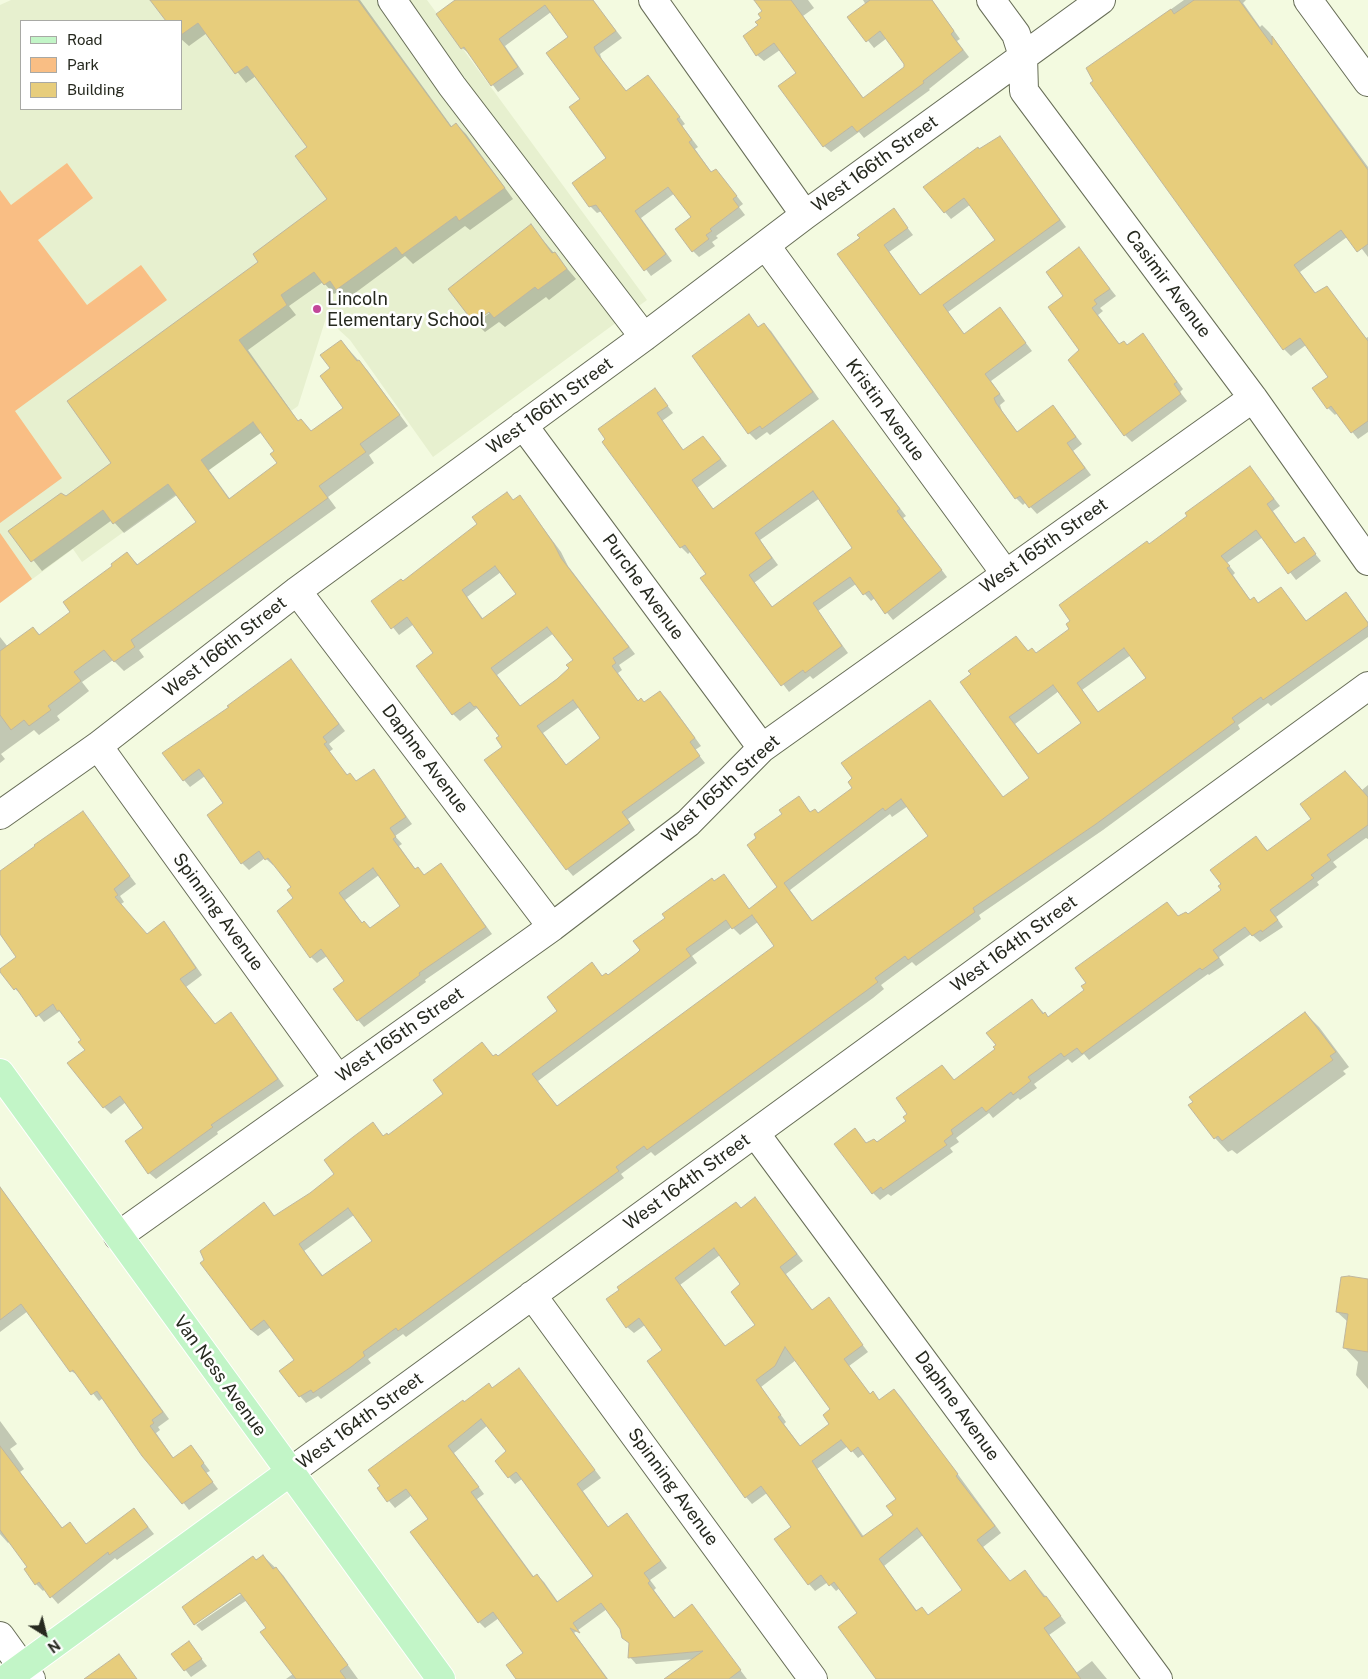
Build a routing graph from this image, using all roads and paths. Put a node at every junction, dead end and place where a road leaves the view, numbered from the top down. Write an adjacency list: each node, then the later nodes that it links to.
1 (392, 0): 10 (street)
2 (653, 0): 8 (street)
3 (991, 0): 6 (street, Casimir Avenue)
4 (1102, 0): 6 (street, West 166th Street)
5 (1308, 0): 7 (street)
6 (1023, 56): 8 (street, West 166th Street); 11 (street, Casimir Avenue)
7 (1368, 82)
8 (805, 215): 9 (street, West 166th Street)
9 (766, 246): 10 (street, West 166th Street); 14 (street, Kristin Avenue)
10 (644, 337): 12 (street, West 166th Street)
11 (1253, 398): 13 (street, Casimir Avenue); 14 (street, West 165th Street)
12 (523, 425): 15 (street, West 166th Street); 18 (street, Purche Avenue)
13 (1368, 561)
14 (1005, 573): 18 (street, West 165th Street)
15 (297, 591): 17 (street, West 166th Street); 20 (street, Daphne Avenue)
16 (1368, 686): 23 (street, West 164th Street)
17 (98, 746): 19 (street, West 166th Street); 22 (street, Spinning Avenue)
18 (762, 748): 20 (street, West 165th Street)
19 (0, 814)
20 (552, 927): 22 (street, West 165th Street)
21 (0, 1074): 24 (main road, Van Ness Avenue)
22 (338, 1079): 24 (street, West 165th Street)
23 (755, 1133): 25 (street, West 164th Street); 31 (street, Daphne Avenue)
24 (118, 1236): 26 (main road, Van Ness Avenue)
25 (532, 1295): 26 (street, West 164th Street); 30 (street, Spinning Avenue)
26 (290, 1472): 28 (main road, West 164th Street); 29 (main road, Van Ness Avenue)
27 (0, 1636): 28 (street)
28 (20, 1675)
29 (441, 1679)
30 (813, 1679)
31 (1158, 1679)

